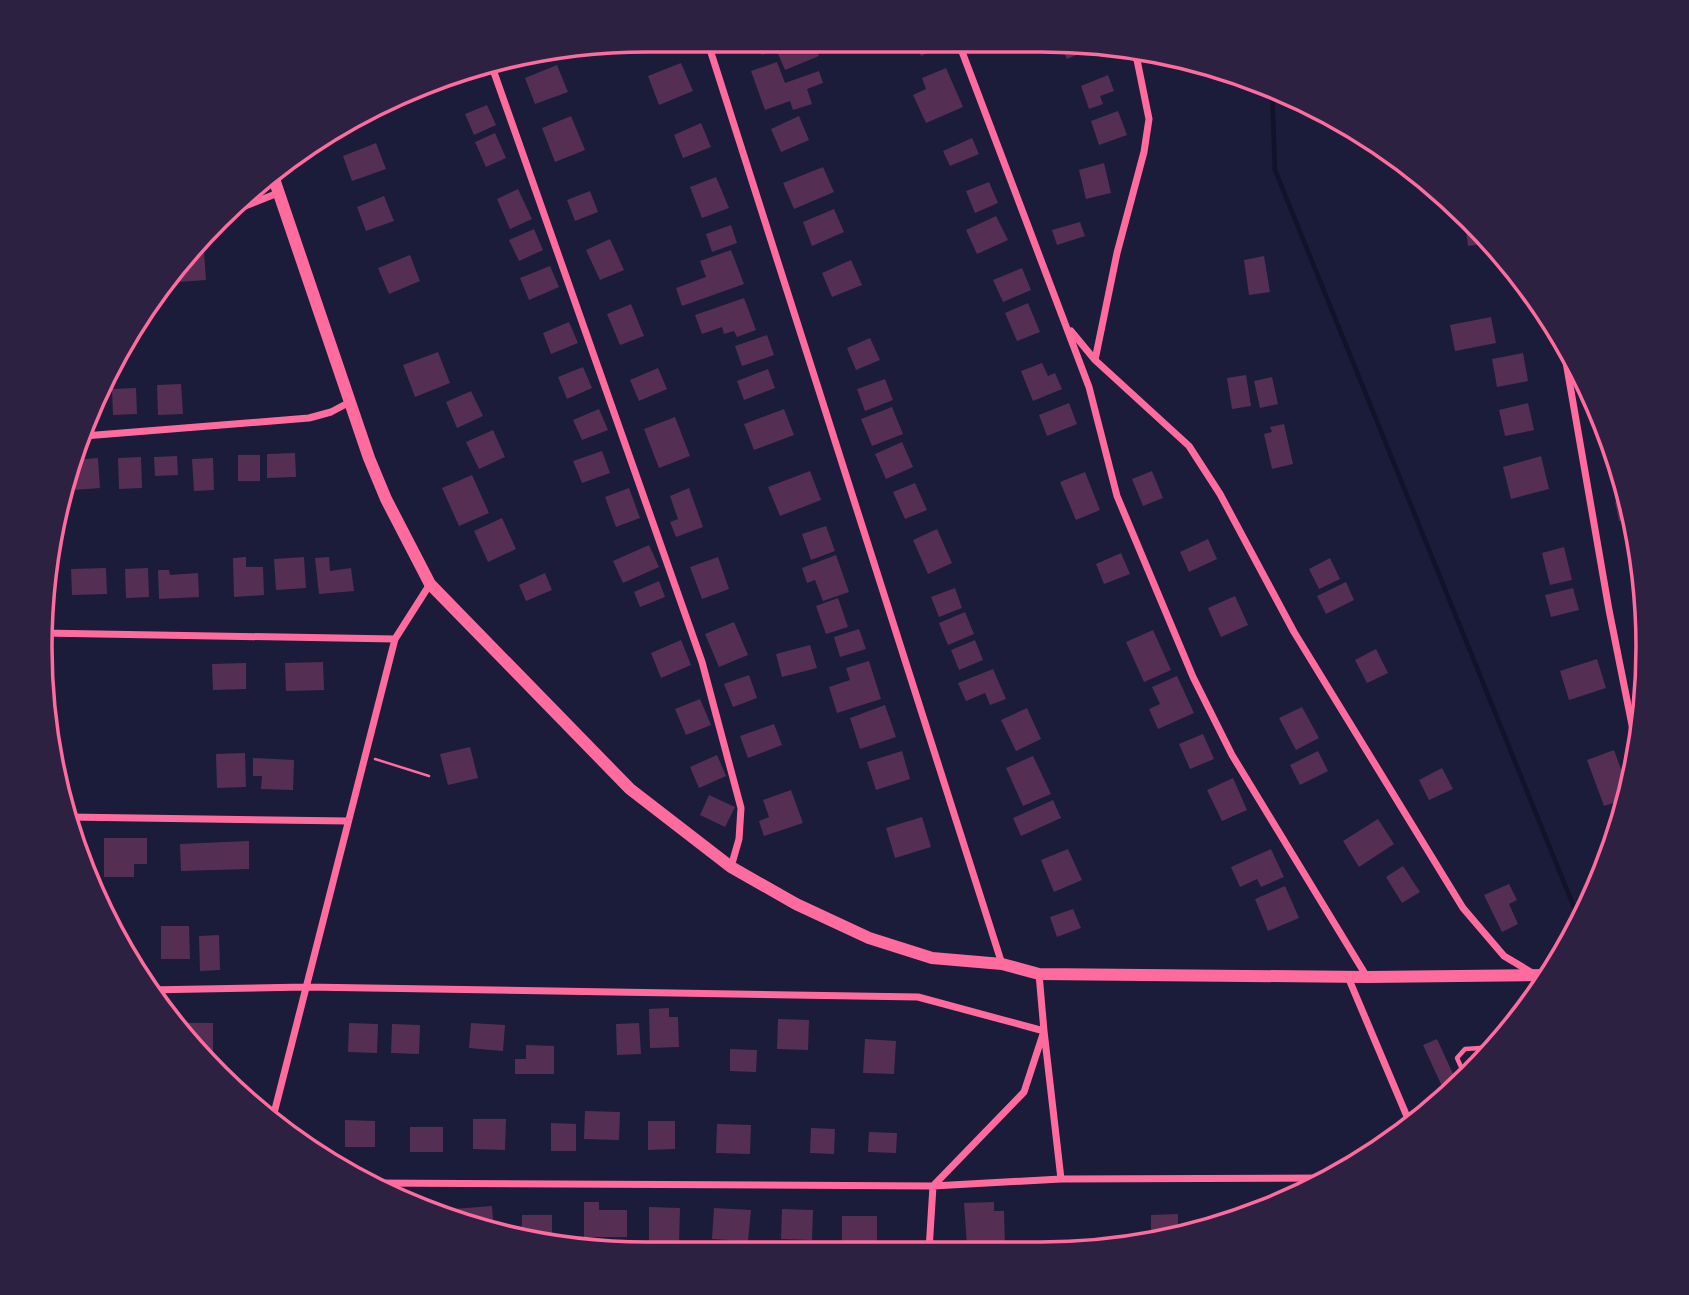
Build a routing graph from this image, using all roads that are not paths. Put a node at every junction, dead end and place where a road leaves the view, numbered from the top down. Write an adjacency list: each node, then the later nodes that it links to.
1 (711, 52): 20 (street)
2 (962, 52): 8 (street)
3 (1137, 61): 9 (street)
4 (494, 73): 19 (street)
5 (275, 183): 6 (main road)
6 (278, 193): 7 (street); 11 (main road)
7 (251, 203)
8 (1066, 325): 9 (street); 25 (street)
9 (1095, 360): 22 (street)
10 (1568, 370): 16 (street)
11 (348, 403): 12 (street); 13 (main road)
12 (92, 435)
13 (430, 584): 15 (street); 19 (main road)
14 (53, 633): 15 (street)
15 (396, 639): 18 (street)
16 (1631, 722)
17 (78, 817): 18 (street)
18 (348, 821): 26 (street)
19 (731, 867): 20 (main road)
20 (1002, 964): 21 (main road)
21 (1038, 974): 24 (main road); 28 (street)
22 (1534, 975): 23 (main road); 25 (main road)
23 (1538, 975)
24 (1348, 977): 25 (main road); 32 (street)
25 (1367, 977)
26 (306, 987): 27 (street); 28 (street); 31 (street)
27 (161, 990)
28 (1044, 1031): 34 (street); 36 (street)
29 (1481, 1048): 30 (lane)
30 (1462, 1068)
31 (274, 1111)
32 (1407, 1117)
33 (1311, 1178): 34 (street)
34 (1060, 1179): 36 (street)
35 (389, 1183): 36 (street)
36 (933, 1186): 37 (street)
37 (930, 1242)

